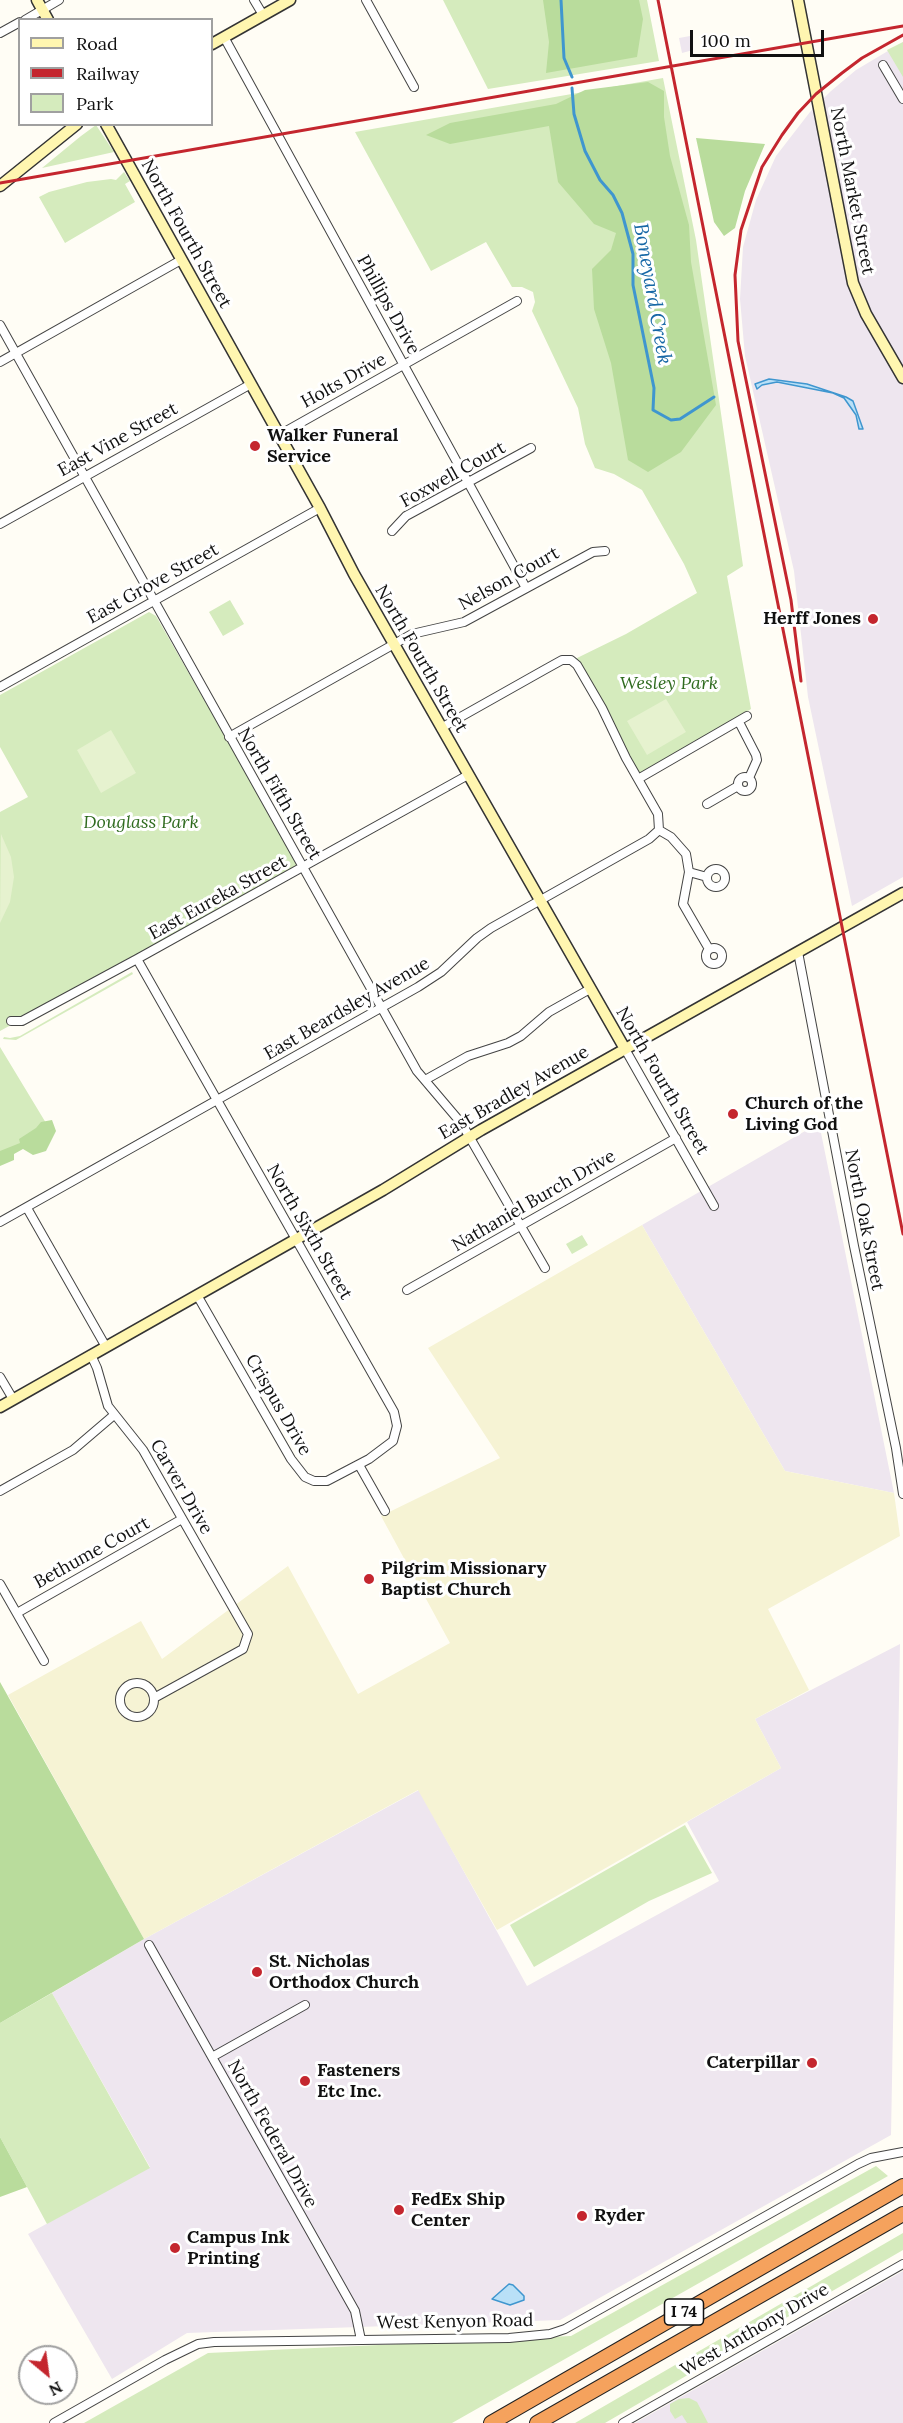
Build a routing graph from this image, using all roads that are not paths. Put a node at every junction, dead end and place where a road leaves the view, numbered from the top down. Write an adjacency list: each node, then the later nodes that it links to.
1 (59, 0): 6 (street)
2 (254, 0): 7 (street)
3 (290, 0): 7 (street)
4 (366, 0): 14 (street)
5 (798, 0): 25 (street, North Market Street)
6 (42, 10): 8 (street)
7 (263, 15): 11 (street)
8 (28, 18)
9 (18, 23): 10 (street)
10 (0, 33)
11 (224, 37): 12 (street); 24 (street, Phillips Drive)
12 (213, 43)
13 (883, 65): 15 (street)
14 (414, 87)
15 (903, 99)
16 (75, 126): 18 (street)
17 (107, 126): 19 (street, North Fourth Street)
18 (0, 186)
19 (181, 260): 22 (street); 26 (street, North Fourth Street)
20 (517, 301): 24 (street, Holts Drive)
21 (0, 325): 22 (street, North Fifth Street)
22 (16, 353): 23 (street); 29 (street, North Fifth Street)
23 (0, 362)
24 (403, 366): 27 (street, Holts Drive); 30 (street, Phillips Drive)
25 (903, 378)
26 (250, 384): 27 (street, North Fourth Street); 29 (street, East Vine Street)
27 (279, 435): 31 (street, North Fourth Street)
28 (531, 448): 30 (street, Foxwell Court)
29 (84, 477): 32 (street, East Vine Street); 36 (street, North Fifth Street)
30 (467, 482): 33 (street, Foxwell Court); 35 (street, Phillips Drive)
31 (320, 508): 36 (street, East Grove Street); 37 (street, North Fourth Street)
32 (0, 524)
33 (392, 531)
34 (605, 551): 35 (street, Nelson Court)
35 (526, 588): 37 (street, Nelson Court)
36 (153, 601): 38 (street, East Grove Street); 42 (street, North Fifth Street)
37 (394, 645): 41 (street, North Fourth Street); 42 (street, Nelson Court)
38 (0, 687)
39 (747, 716): 40 (street)
40 (738, 723): 44 (street); 45 (street)
41 (441, 728): 43 (street, North Fourth Street); 45 (street)
42 (229, 738): 49 (street, North Fifth Street)
43 (468, 775): 49 (street, East Eureka Street); 53 (street, North Fourth Street)
44 (749, 778): 46 (street); 46 (street)
45 (638, 779): 48 (street)
46 (738, 786): 47 (street)
47 (707, 804)
48 (658, 830): 50 (street); 53 (street, East Beardsley Avenue)
49 (303, 868): 56 (street, East Eureka Street); 58 (street, North Fifth Street)
50 (689, 872): 51 (street); 54 (street)
51 (707, 877)
52 (903, 893): 55 (street, East Bradley Avenue)
53 (539, 901): 57 (street, North Fourth Street); 58 (street, East Beardsley Avenue)
54 (709, 949)
55 (798, 952): 60 (street, East Bradley Avenue); 81 (street, North Oak Street)
56 (137, 959): 59 (street, East Eureka Street); 62 (street, North Sixth Street)
57 (590, 989): 60 (street, North Fourth Street); 61 (street)
58 (381, 1008): 61 (street, North Fifth Street); 62 (street, East Beardsley Avenue)
59 (11, 1022)
60 (625, 1049): 63 (street, East Bradley Avenue); 64 (street, North Fourth Street)
61 (425, 1080): 63 (street, North Fifth Street)
62 (216, 1100): 66 (street, East Beardsley Avenue); 69 (street, North Sixth Street)
63 (470, 1137): 68 (street, North Fifth Street); 69 (street, East Bradley Avenue)
64 (676, 1138): 65 (street, North Fourth Street); 68 (street, Nathaniel Burch Drive)
65 (714, 1206)
66 (27, 1208): 67 (street, East Beardsley Avenue); 73 (street)
67 (0, 1222)
68 (521, 1226): 70 (street, North Fifth Street); 71 (street, Nathaniel Burch Drive)
69 (296, 1240): 72 (street, East Bradley Avenue); 79 (street, North Sixth Street)
70 (545, 1268)
71 (407, 1290)
72 (198, 1295): 73 (street, East Bradley Avenue); 79 (street, Crispus Drive)
73 (106, 1347): 74 (street, East Bradley Avenue)
74 (91, 1355): 76 (street, East Bradley Avenue); 78 (street, Carver Drive)
75 (0, 1377): 76 (street)
76 (13, 1399): 77 (street, East Bradley Avenue)
77 (0, 1407)
78 (114, 1415): 80 (street); 83 (street, Carver Drive)
79 (359, 1465): 82 (street)
80 (0, 1491)
81 (903, 1494)
82 (385, 1511)
83 (182, 1519): 85 (street, Bethume Court); 87 (street, Carver Drive)
84 (0, 1584): 85 (street)
85 (17, 1613): 86 (street)
86 (44, 1661)
87 (154, 1698): 87 (street)
88 (148, 1945): 90 (street, North Federal Drive)
89 (305, 2005): 90 (street)
90 (212, 2057): 95 (street, North Federal Drive)
91 (903, 2151): 95 (street, West Kenyon Road)
92 (903, 2186): 97 (highway, I 74)
93 (903, 2214): 98 (highway, I 74)
94 (903, 2264): 99 (street, West Anthony Drive)
95 (361, 2340): 96 (street, West Kenyon Road)
96 (54, 2423)
97 (491, 2423)
98 (537, 2423)
99 (623, 2423)

